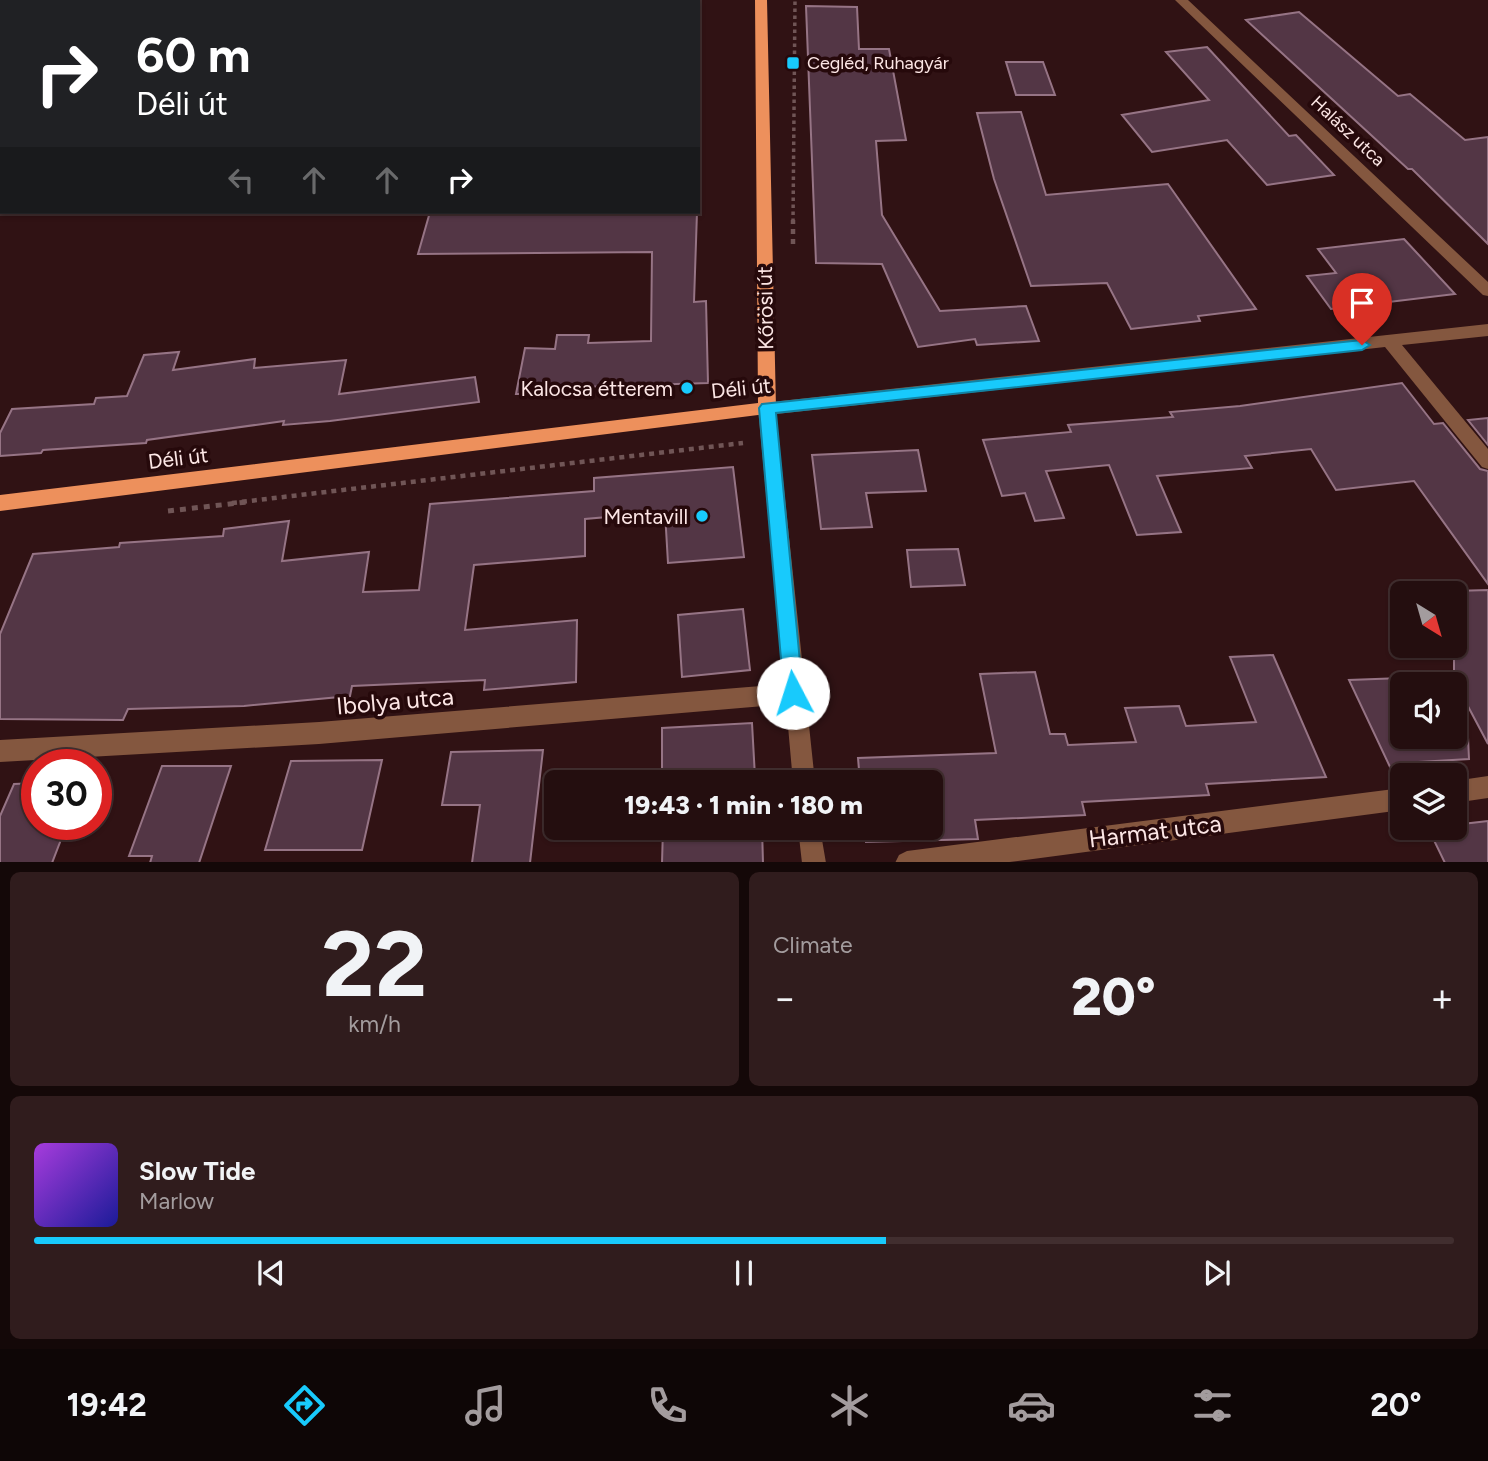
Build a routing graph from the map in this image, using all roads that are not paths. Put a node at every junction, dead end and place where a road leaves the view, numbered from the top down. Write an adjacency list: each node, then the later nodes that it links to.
1 (761, 0): 6 (main road, Kőrösi út)
2 (1181, 0): 3 (street, Halász utca)
3 (1488, 291)
4 (1488, 330): 5 (street, Déli út)
5 (1390, 342): 6 (street, Déli út); 7 (street)
6 (767, 408): 8 (main road, Déli út); 9 (street, Kőrösi út)
7 (1488, 462)
8 (0, 503)
9 (793, 693): 10 (street, Ibolya utca); 11 (street, Kőrösi út)
10 (0, 751)
11 (803, 770)
12 (1488, 787): 13 (street)
13 (1467, 790)
14 (1390, 801): 17 (street, Harmat utca)
15 (811, 840): 16 (street)
16 (814, 862)
17 (916, 862)

